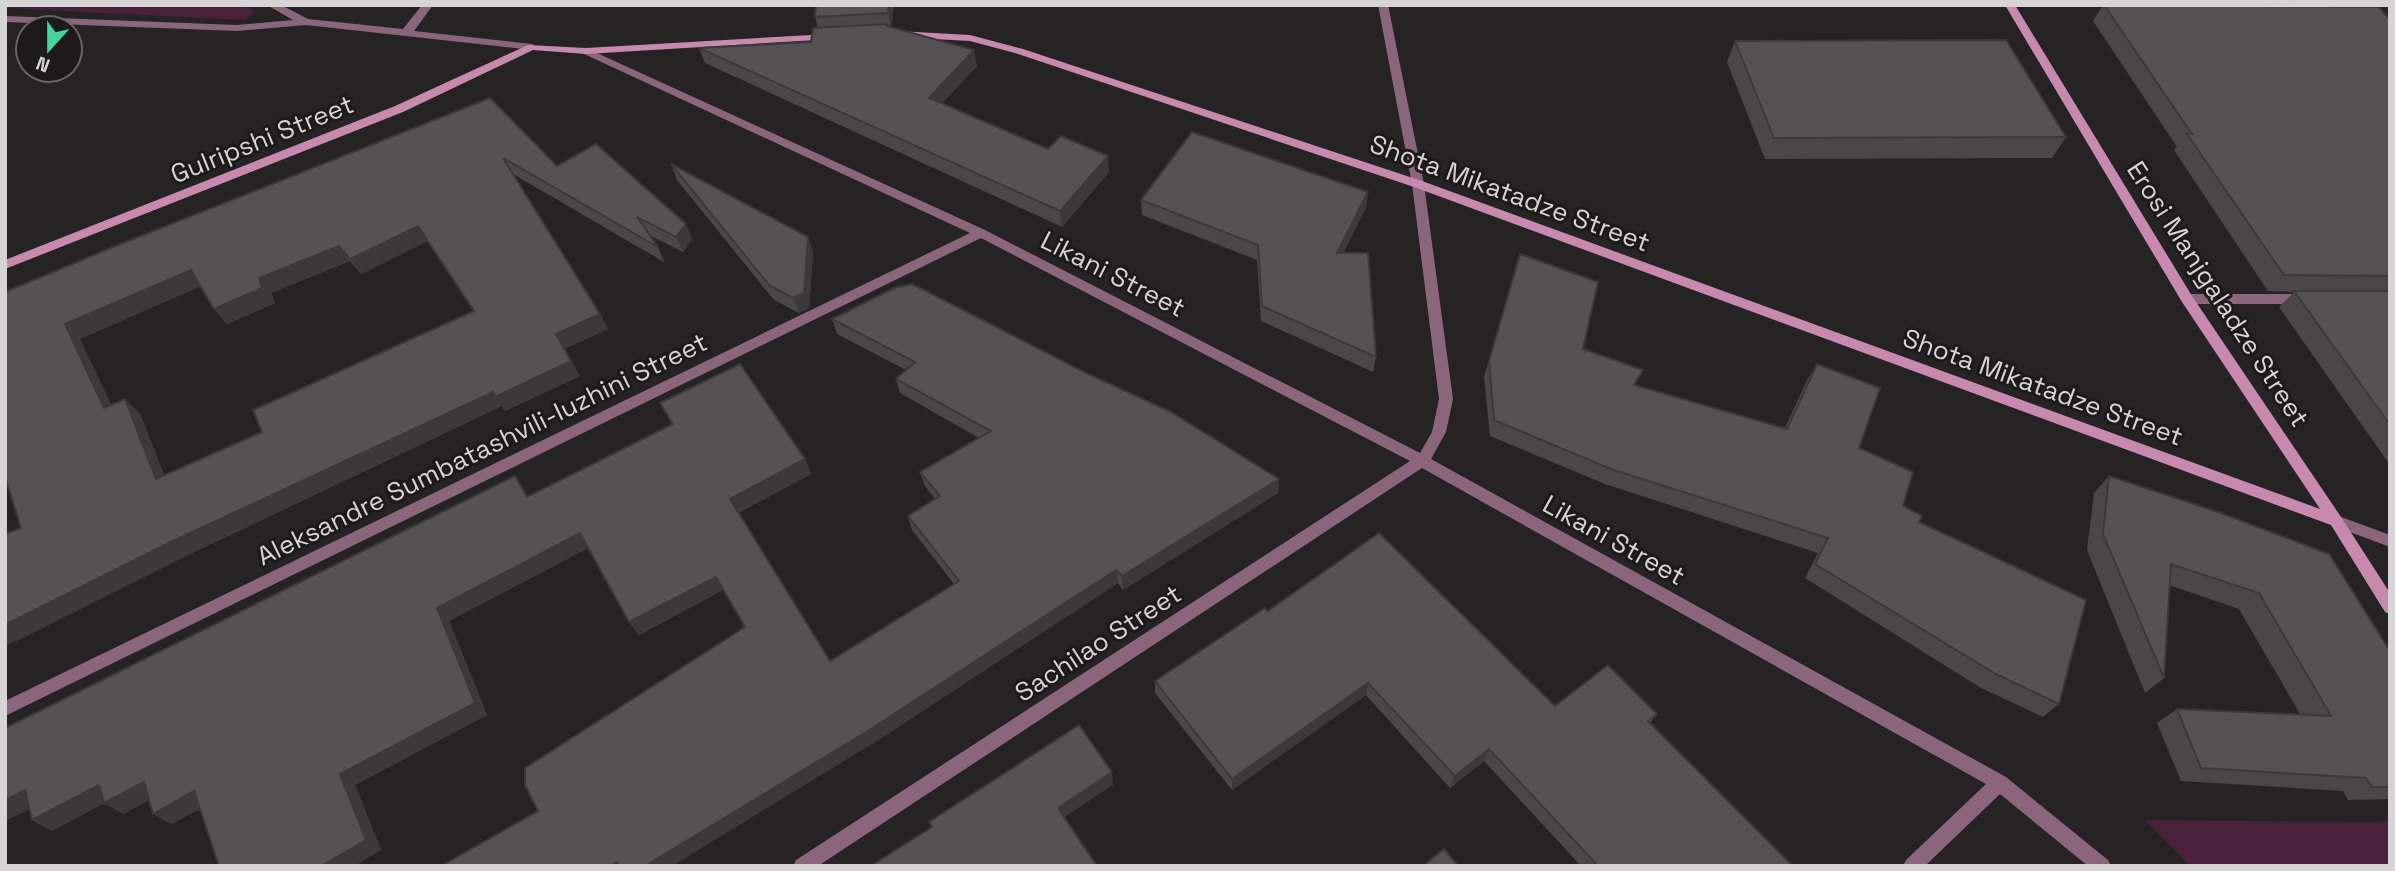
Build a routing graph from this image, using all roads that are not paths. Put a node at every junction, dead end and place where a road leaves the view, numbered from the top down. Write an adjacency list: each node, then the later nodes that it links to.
1 (272, 5): 6 (street)
2 (428, 5): 7 (street)
3 (1383, 5): 12 (street)
4 (2010, 5): 15 (street, Erosi Manjgaladze Street)
5 (5, 19): 6 (street, Likani Street)
6 (306, 22): 7 (street, Likani Street)
7 (406, 33): 10 (street, Likani Street)
8 (879, 35): 12 (street, Shota Mikatadze Street)
9 (837, 37): 11 (street)
10 (532, 47): 11 (street, Likani Street); 14 (street, Gulripshi Street)
11 (586, 51): 13 (street, Likani Street)
12 (1418, 184): 17 (street); 18 (street, Shota Mikatadze Street)
13 (981, 233): 17 (street, Likani Street); 21 (street, Aleksandre Sumbatashvili-Iuzhini Street)
14 (5, 265)
15 (2187, 299): 16 (street); 18 (street, Erosi Manjgaladze Street)
16 (2324, 299)
17 (1422, 461): 22 (street, Likani Street); 23 (street, Sachilao Street)
18 (2336, 521): 19 (street, Shota Mikatadze Street); 20 (street, Erosi Manjgaladze Street)
19 (2390, 541)
20 (2390, 607)
21 (5, 709)
22 (2000, 783): 24 (street); 25 (street, Likani Street)
23 (802, 866)
24 (1912, 866)
25 (2102, 866)

